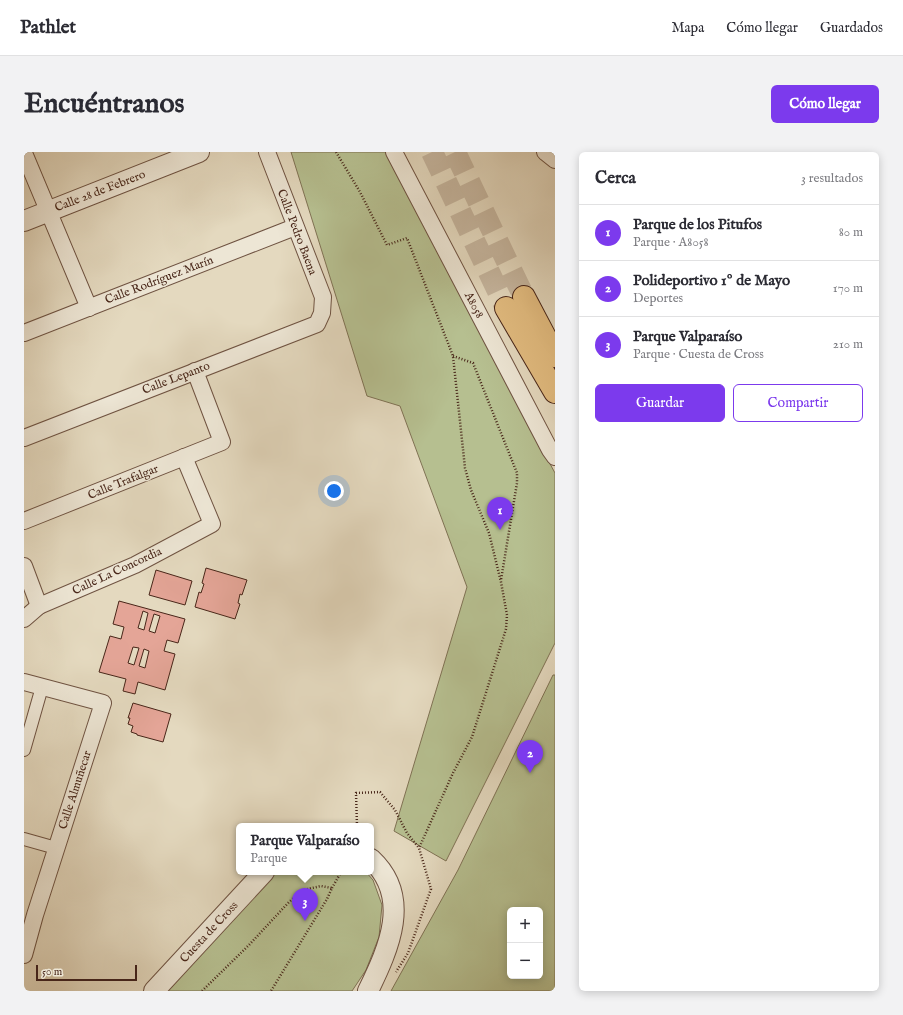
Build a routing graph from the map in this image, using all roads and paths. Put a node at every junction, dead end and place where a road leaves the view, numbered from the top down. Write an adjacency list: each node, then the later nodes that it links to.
1 (199, 152): 8 (street, Calle 28 de Febrero)
2 (267, 152): 10 (street, Calle Pedro Baena)
3 (336, 152): 16 (path)
4 (394, 152): 21 (street, A8058)
5 (545, 152): 7 (street)
6 (24, 153): 8 (street)
7 (555, 160)
8 (48, 211): 9 (street, Calle 28 de Febrero); 12 (street)
9 (24, 221)
10 (295, 227): 12 (street, Calle Rodríguez Marín); 13 (street, Calle Pedro Baena)
11 (515, 302): 14 (highway); 17 (highway); 19 (highway)
12 (88, 308): 15 (street, Calle Rodríguez Marín)
13 (322, 313): 18 (street, Calle Lepanto)
14 (555, 332)
15 (24, 333)
16 (453, 356): 25 (path); 25 (path)
17 (555, 356)
18 (195, 371): 20 (street, Calle Lepanto); 22 (street, Calle Trafalgar)
19 (555, 392)
20 (24, 438)
21 (555, 457)
22 (184, 458): 23 (street, Calle Trafalgar); 26 (street, Calle La Concordia)
23 (24, 521)
24 (24, 566): 26 (street)
25 (501, 582): 34 (path)
26 (39, 606): 27 (street, Calle La Concordia)
27 (24, 619)
28 (24, 682): 29 (street, Calle Almuñecar)
29 (42, 687): 30 (street); 33 (street, Calle Almuñecar)
30 (24, 750)
31 (358, 823): 34 (path)
32 (24, 839): 33 (street)
33 (56, 848): 39 (street, Calle Almuñecar)
34 (419, 848): 41 (path)
35 (374, 862): 45 (street)
36 (261, 875): 42 (street, Cuesta de Cross)
37 (339, 875): 38 (path)
38 (332, 888): 43 (path); 44 (path)
39 (29, 914): 40 (street, Calle Almuñecar)
40 (24, 955)
41 (392, 978)
42 (154, 991)
43 (202, 991)
44 (271, 991)
45 (368, 991)

